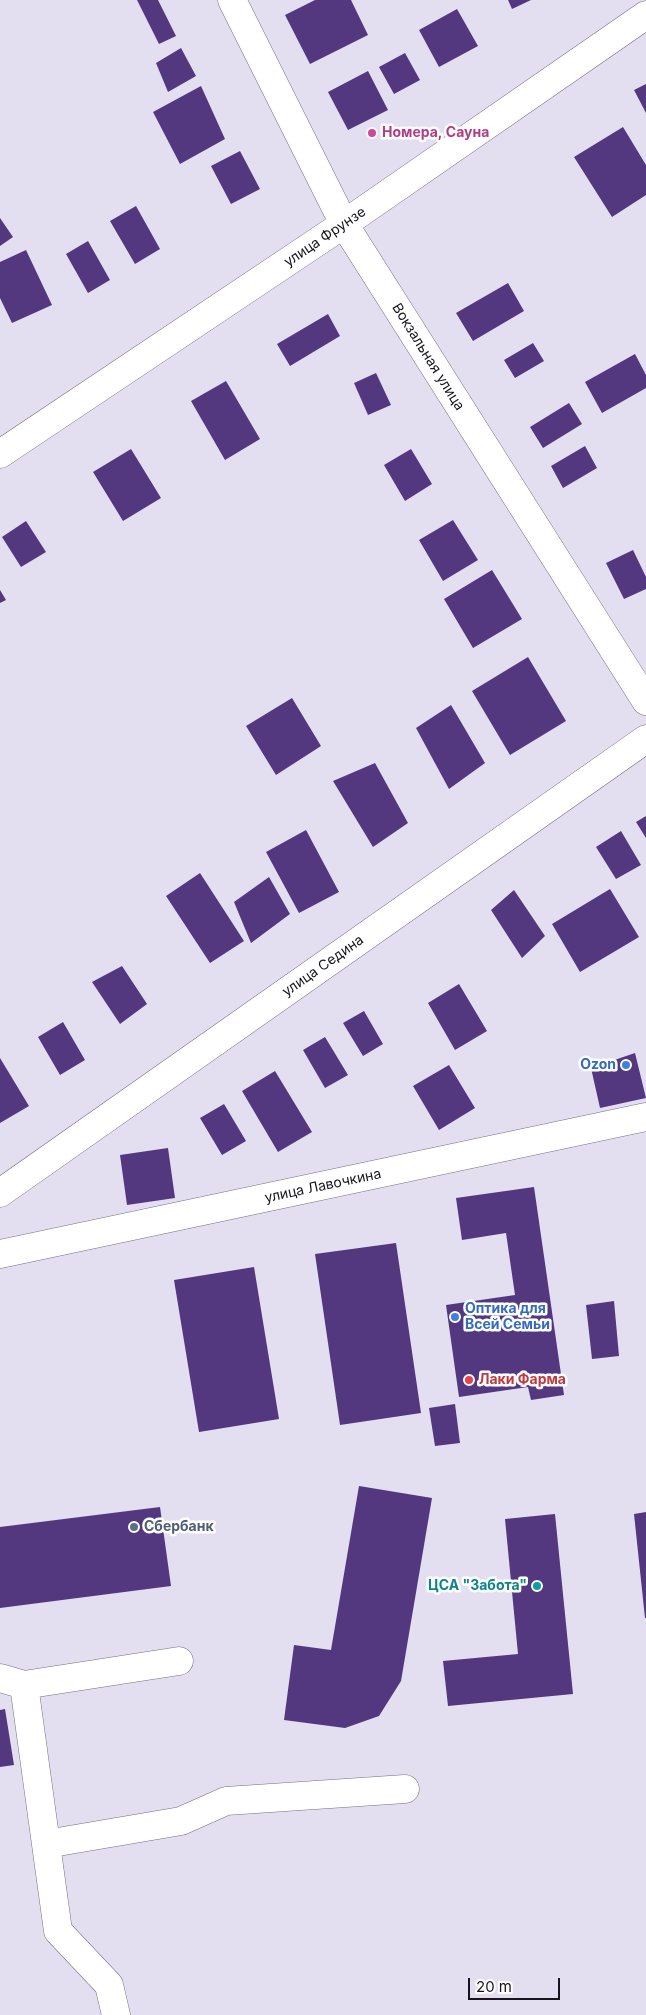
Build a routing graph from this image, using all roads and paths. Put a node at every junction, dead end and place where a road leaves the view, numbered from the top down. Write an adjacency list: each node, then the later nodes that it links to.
1 (232, 0): 3 (street, Вокзальная улица)
2 (646, 15): 3 (street, улица Фрунзе)
3 (344, 224): 4 (street, улица Фрунзе); 5 (street, Вокзальная улица)
4 (0, 454)
5 (646, 701)
6 (646, 739): 8 (street, улица Седина)
7 (646, 1117): 9 (street, улица Лавочкина)
8 (0, 1193)
9 (0, 1254)
10 (179, 1661): 11 (street)
11 (12, 1682): 13 (street)
12 (405, 1789): 13 (street)
13 (46, 1844): 14 (street)
14 (116, 2015)

